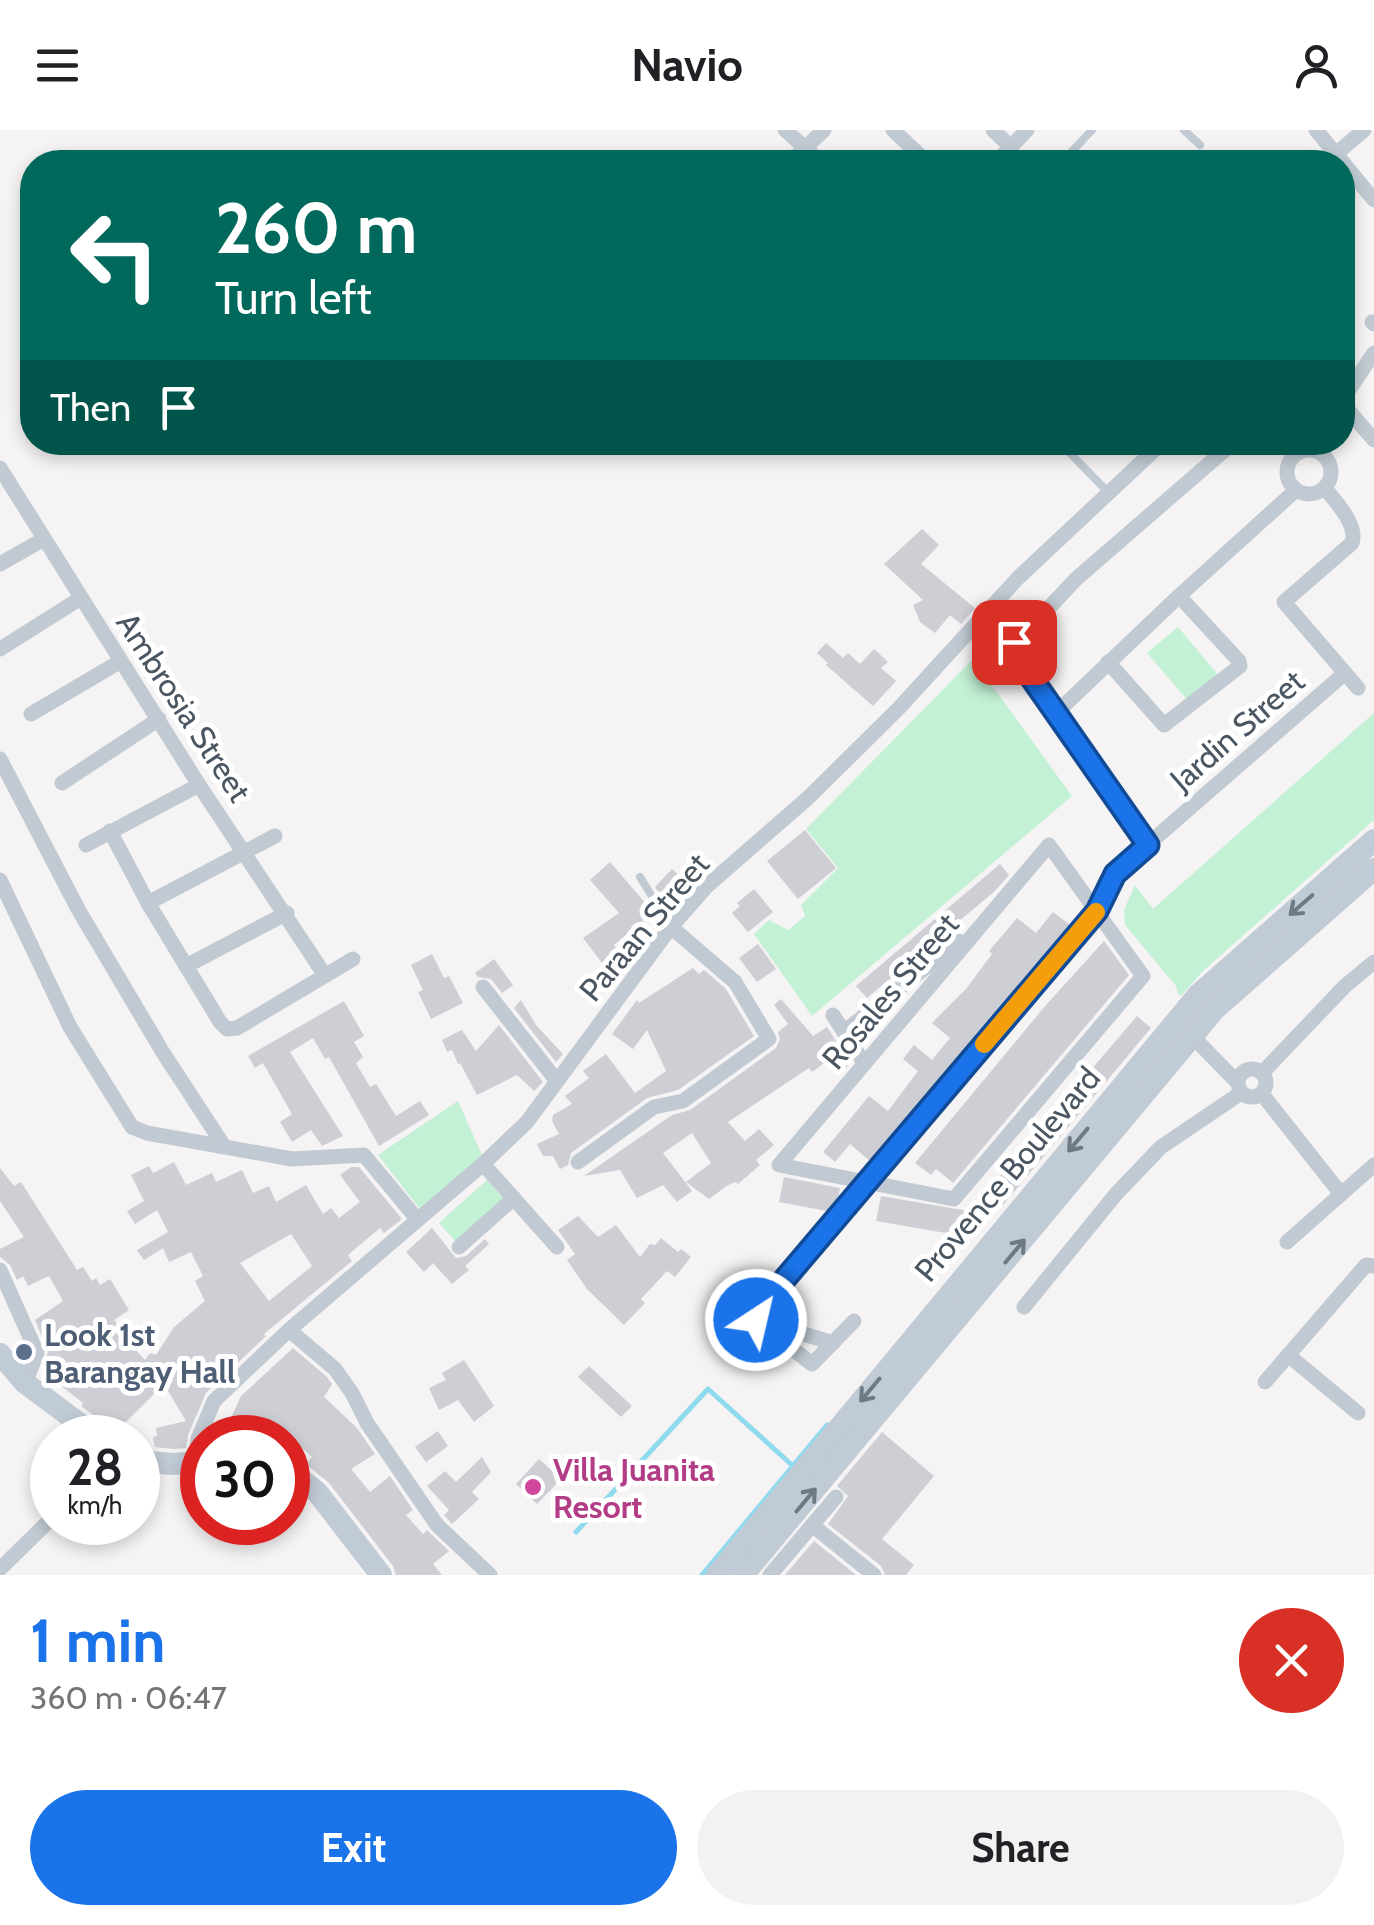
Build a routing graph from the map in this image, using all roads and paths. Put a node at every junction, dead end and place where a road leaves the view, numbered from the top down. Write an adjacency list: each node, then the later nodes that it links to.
1 (785, 130): 12 (street)
2 (824, 130): 12 (street)
3 (893, 130): 13 (street)
4 (993, 130): 11 (street)
5 (1028, 130): 11 (street)
6 (1092, 130): 15 (lane)
7 (1184, 130): 10 (lane)
8 (1316, 130): 16 (street)
9 (1364, 130): 17 (street)
10 (1200, 145)
11 (1011, 147): 14 (street)
12 (805, 149)
13 (914, 150)
14 (1008, 150)
15 (1073, 150)
16 (1334, 150)
17 (1341, 150)
18 (1355, 176): 19 (street)
19 (1374, 200)
20 (1371, 366): 21 (street)
21 (1355, 385)
22 (1355, 417): 23 (street)
23 (1374, 440)
24 (1072, 455): 32 (lane)
25 (1149, 455): 32 (street, Paraan Street)
26 (1219, 455): 45 (street)
27 (1290, 455): 31 (street)
28 (1326, 455): 30 (street)
29 (2, 473): 33 (street, Ambrosia Street)
30 (1325, 488): 31 (street); 37 (street)
31 (1296, 490): 35 (street)
32 (1108, 492): 64 (street, Paraan Street)
33 (44, 538): 34 (street); 36 (street, Ambrosia Street)
34 (0, 564)
35 (1179, 596): 41 (street); 41 (street)
36 (80, 598): 39 (street); 40 (street, Ambrosia Street)
37 (1284, 602): 38 (street); 42 (street, Jardin Street)
38 (1271, 614)
39 (0, 650)
40 (120, 661): 44 (street); 46 (street, Ambrosia Street)
41 (1108, 662): 45 (street)
42 (1345, 673): 43 (street); 55 (street, Jardin Street)
43 (1358, 688)
44 (31, 714)
45 (1056, 714): 55 (street)
46 (158, 720): 48 (street); 49 (street, Ambrosia Street)
47 (0, 759): 50 (street)
48 (62, 783)
49 (199, 785): 51 (street); 56 (street, Ambrosia Street)
50 (7, 787): 81 (street)
51 (110, 831): 54 (street); 60 (street)
52 (274, 836): 56 (street)
53 (1374, 840): 72 (street, Provence Boulevard, one-way to 72)
54 (86, 845)
55 (1148, 845): 61 (street, Jardin Street)
56 (247, 853): 60 (street); 62 (street, Ambrosia Street)
57 (1374, 869): 72 (street, Provence Boulevard)
58 (640, 877): 64 (lane)
59 (0, 880): 81 (street)
60 (148, 903): 67 (street)
61 (1097, 911): 63 (street, Rosales Street); 69 (street, Rosales Street); 85 (street)
62 (287, 913): 67 (street); 68 (street, Ambrosia Street)
63 (985, 920): 74 (street); 76 (street, Rosales Street)
64 (671, 927): 78 (street, Paraan Street); 82 (street)
65 (353, 959): 68 (street)
66 (1374, 962): 77 (street)
67 (186, 966): 68 (street)
68 (324, 974)
69 (1144, 976): 71 (street, Rosales Street); 85 (street, Rosales Street)
70 (483, 987): 78 (street)
71 (1154, 990)
72 (1207, 1002): 75 (street, Provence Boulevard); 113 (street, Provence Boulevard, one-way to 113)
73 (833, 1015): 74 (street)
74 (844, 1032): 76 (street)
75 (1193, 1036): 79 (street); 114 (street, Provence Boulevard, one-way to 75)
76 (864, 1063): 85 (street, Rosales Street)
77 (1262, 1073): 79 (street); 80 (street)
78 (556, 1080): 83 (street, Paraan Street)
79 (1239, 1088): 80 (street); 94 (street)
80 (1262, 1094): 86 (street)
81 (224, 1146): 88 (street)
82 (578, 1162)
83 (483, 1164): 87 (street); 88 (street, Paraan Street)
84 (1374, 1165): 86 (street)
85 (868, 1181): 95 (street)
86 (1340, 1194): 89 (street)
87 (514, 1198): 90 (street); 91 (street)
88 (417, 1220): 97 (street, Paraan Street)
89 (1287, 1242)
90 (459, 1247)
91 (557, 1247)
92 (1374, 1266): 100 (street)
93 (0, 1270): 102 (street)
94 (1024, 1307)
95 (756, 1320): 98 (street); 98 (street)
96 (854, 1321): 98 (street)
97 (289, 1330): 105 (street, Paraan Street); 112 (street)
98 (833, 1343)
99 (0, 1354): 102 (street)
100 (1288, 1355): 101 (street); 103 (street)
101 (1264, 1382)
102 (26, 1383): 104 (street)
103 (1358, 1413)
104 (68, 1415)
105 (208, 1415)
106 (310, 1486): 111 (street)
107 (836, 1497): 108 (street)
108 (812, 1526): 115 (street); 116 (street)
109 (30, 1540): 110 (street)
110 (0, 1570)
111 (381, 1575)
112 (490, 1575)
113 (717, 1575)
114 (744, 1575)
115 (770, 1575)
116 (874, 1575)

